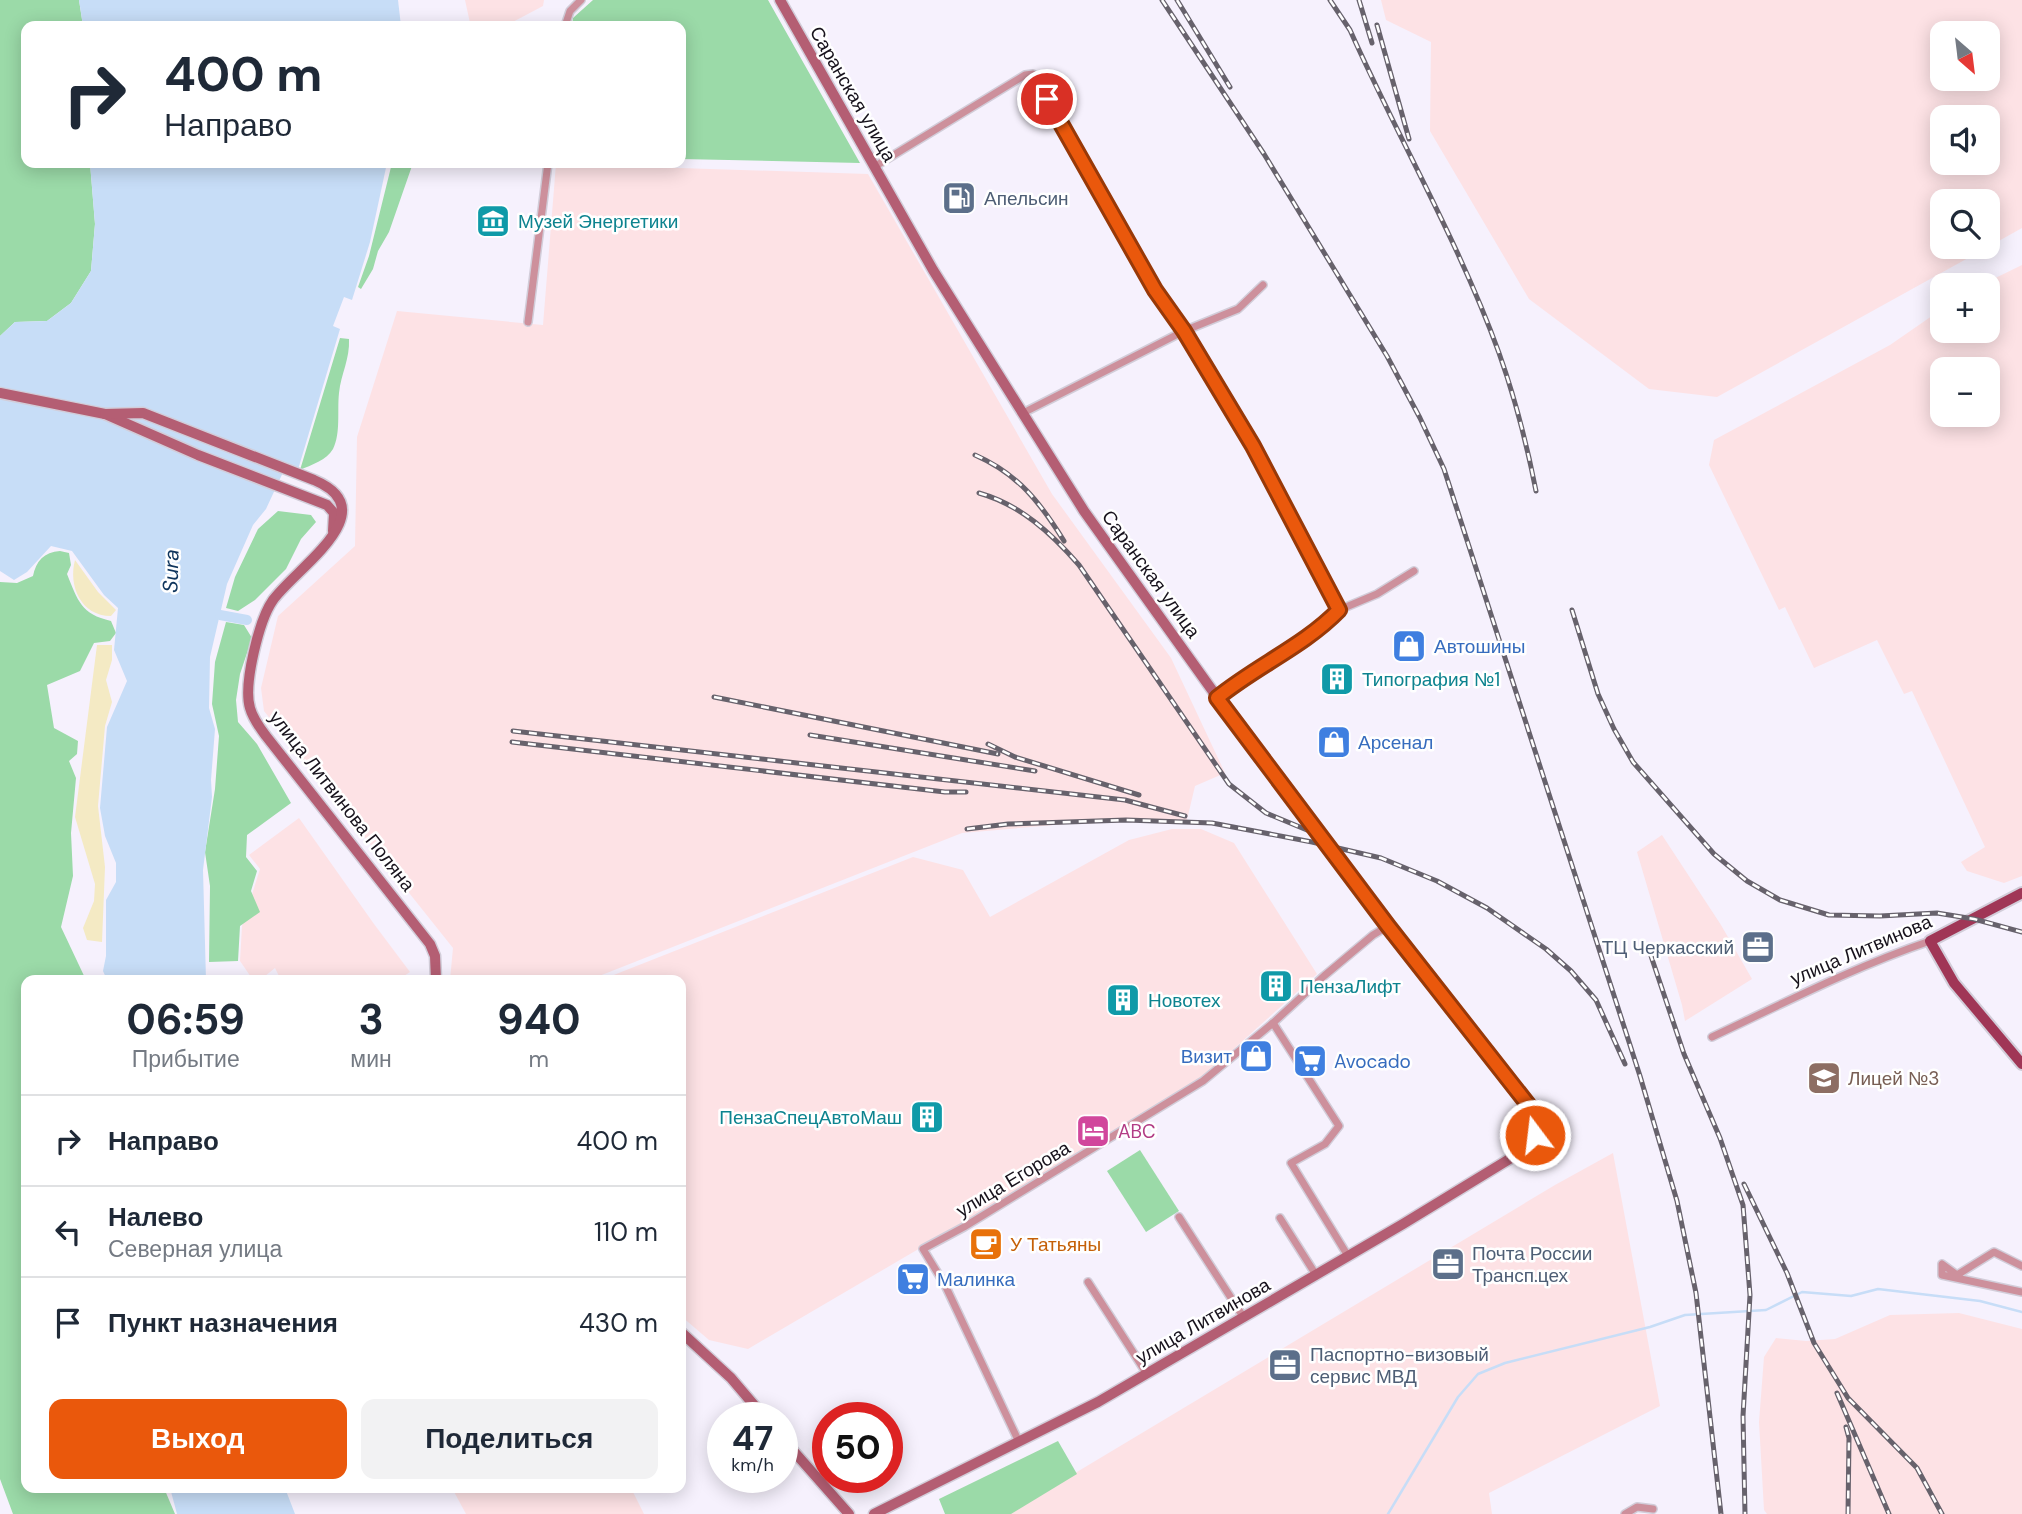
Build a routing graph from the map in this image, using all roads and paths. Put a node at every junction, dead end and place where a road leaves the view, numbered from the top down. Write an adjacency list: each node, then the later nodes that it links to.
1 (581, 0): 3 (street)
2 (780, 0): 4 (main road, Саранская улица)
3 (567, 21)
4 (874, 167): 8 (street); 11 (main road, Саранская улица)
5 (547, 168): 7 (street)
6 (1263, 285): 8 (street)
7 (528, 322)
8 (1184, 331): 11 (street); 14 (street)
9 (0, 393): 10 (main road)
10 (104, 414): 12 (main road); 12 (main road)
11 (1023, 414): 15 (main road, Саранская улица)
12 (333, 535): 19 (main road, улица Литвинова Поляна)
13 (1414, 571): 14 (street)
14 (1339, 610): 15 (street)
15 (1217, 698): 17 (main road, Саранская улица)
16 (2022, 893): 18 (main road, улица Литвинова)
17 (1388, 926): 20 (street, улица Егорова); 23 (main road, Саранская улица)
18 (1930, 941): 21 (street, улица Литвинова); 22 (main road)
19 (436, 975)
20 (1273, 1023): 26 (street); 35 (street, улица Егорова)
21 (1712, 1037)
22 (2022, 1064)
23 (1535, 1135): 26 (main road, улица Литвинова)
24 (1179, 1217): 31 (street)
25 (1280, 1218): 28 (street)
26 (1348, 1256): 28 (main road, улица Литвинова)
27 (2022, 1266): 30 (street)
28 (1317, 1275): 31 (main road, улица Литвинова)
29 (1088, 1282): 33 (street)
30 (2022, 1292)
31 (1244, 1318): 33 (main road, улица Литвинова)
32 (686, 1337): 34 (main road)
33 (1147, 1374): 35 (main road, улица Литвинова)
34 (751, 1402)
35 (1018, 1442): 39 (main road, улица Литвинова)
36 (798, 1456): 38 (main road)
37 (1653, 1509): 40 (street)
38 (849, 1514)
39 (874, 1514)
40 (1625, 1514)

